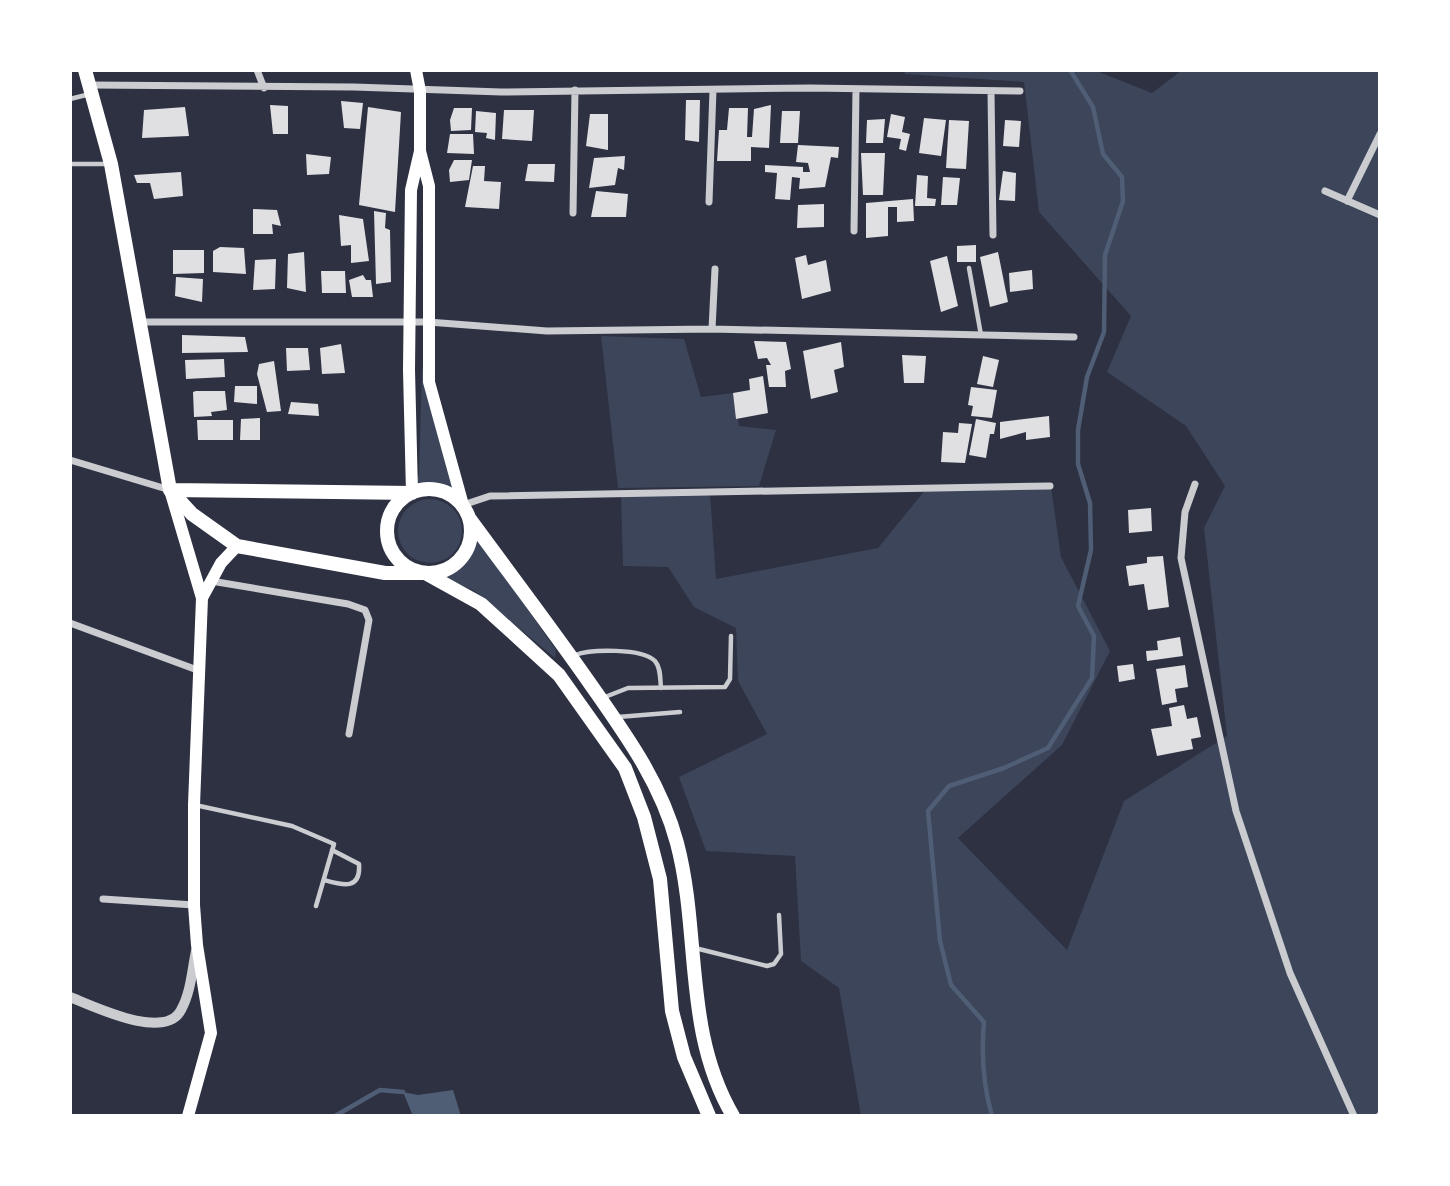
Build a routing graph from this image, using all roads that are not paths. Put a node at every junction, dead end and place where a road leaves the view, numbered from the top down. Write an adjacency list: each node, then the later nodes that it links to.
1 (85, 70): 5 (main road)
2 (257, 70): 4 (street)
3 (416, 70): 7 (main road)
4 (264, 88): 5 (street); 7 (street)
5 (92, 89): 12 (lane); 16 (main road)
6 (856, 89): 9 (street); 11 (street); 22 (street)
7 (420, 90): 8 (street); 14 (main road)
8 (575, 90): 9 (street); 20 (street)
9 (713, 90): 19 (street)
10 (1020, 91): 11 (street)
11 (991, 92): 23 (street)
12 (70, 99)
13 (1380, 134): 18 (street)
14 (420, 151): 27 (main road); 28 (main road)
15 (70, 164): 16 (lane)
16 (111, 164): 26 (main road)
17 (1325, 191): 18 (street)
18 (1347, 201): 21 (street)
19 (709, 202)
20 (573, 213)
21 (1380, 215)
22 (855, 231)
23 (993, 235)
24 (969, 268): 30 (lane)
25 (715, 269): 29 (street)
26 (141, 322): 27 (street); 35 (main road)
27 (412, 322): 28 (street); 36 (main road)
28 (428, 322): 29 (street); 37 (main road)
29 (712, 329): 30 (street)
30 (981, 335): 31 (street)
31 (1074, 337)
32 (70, 460): 35 (street)
33 (1195, 484): 66 (street)
34 (1051, 486): 37 (street)
35 (170, 490): 36 (main road); 38 (main road); 43 (main road)
36 (412, 493): 37 (main road); 40 (main road)
37 (466, 512): 40 (main road); 46 (main road)
38 (237, 546): 39 (main road); 41 (main road)
39 (385, 573): 40 (main road); 42 (main road)
40 (425, 573): 42 (main road)
41 (211, 581): 43 (main road); 52 (street)
42 (460, 592): 64 (main road)
43 (202, 598): 47 (main road)
44 (70, 623): 47 (street)
45 (731, 636): 48 (lane)
46 (571, 656): 48 (lane); 49 (main road)
47 (200, 671): 53 (main road)
48 (661, 688): 49 (lane)
49 (601, 699): 51 (main road)
50 (680, 712): 51 (lane)
51 (614, 717): 61 (main road)
52 (349, 734)
53 (194, 805): 54 (lane); 57 (main road)
54 (332, 850): 55 (lane); 55 (lane)
55 (324, 880): 58 (lane)
56 (103, 899): 57 (street)
57 (194, 905): 60 (main road)
58 (316, 906)
59 (779, 915): 61 (lane)
60 (197, 945): 62 (street); 63 (main road)
61 (691, 947): 65 (main road)
62 (70, 997)
63 (188, 1116)
64 (709, 1116)
65 (733, 1116)
66 (1354, 1116)

